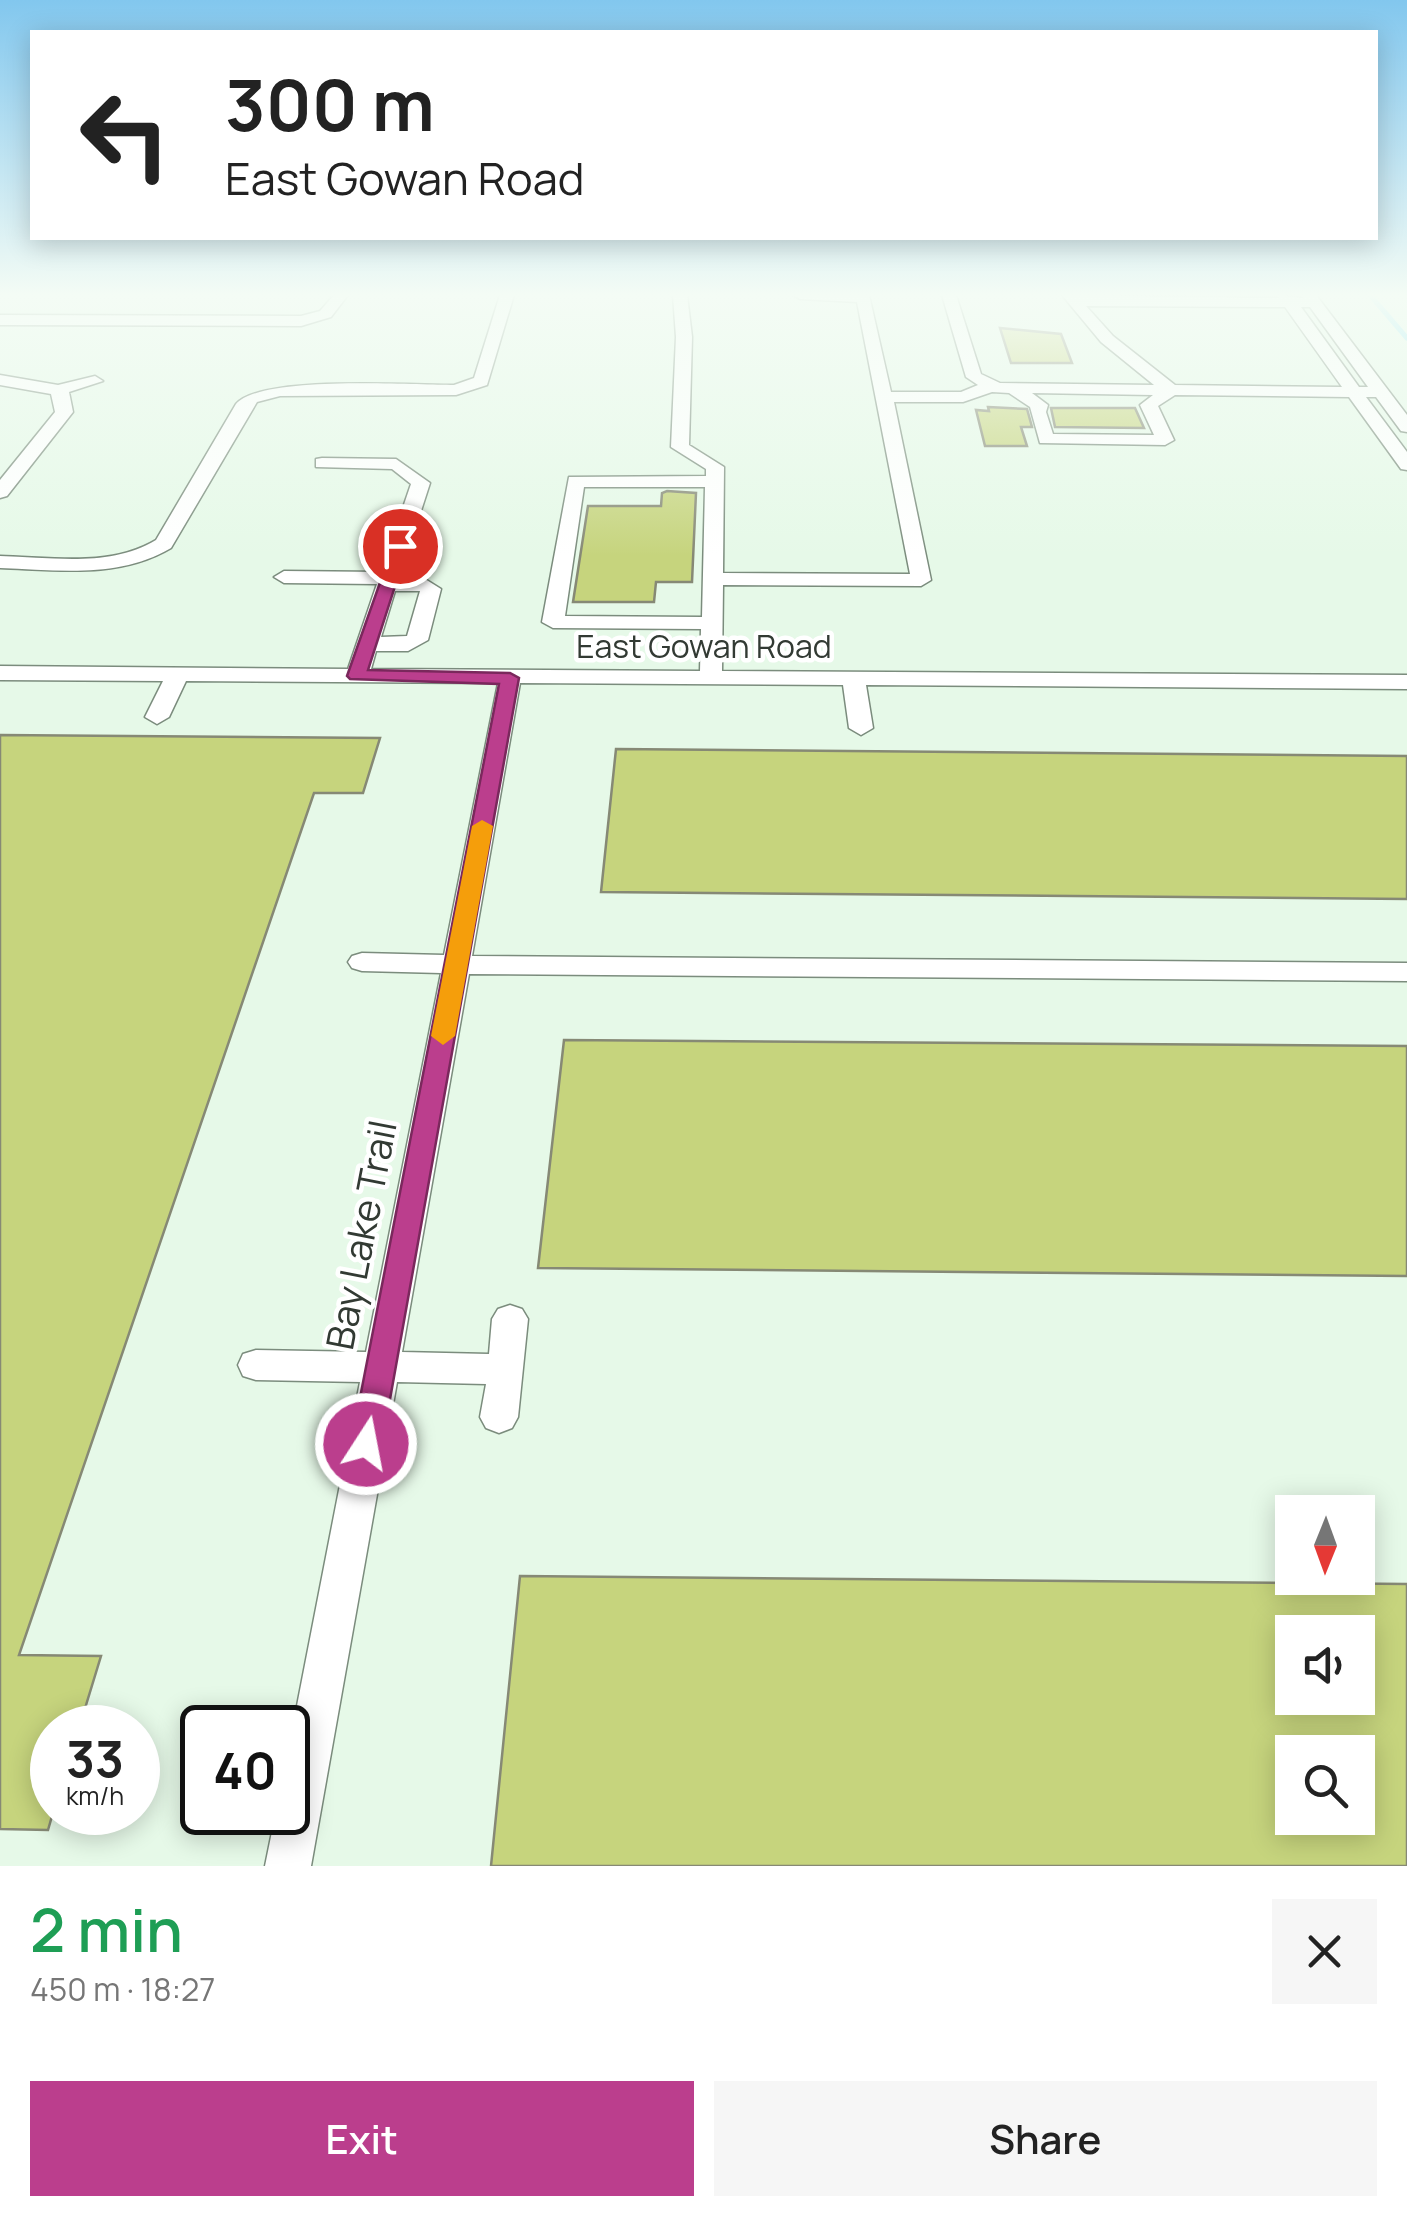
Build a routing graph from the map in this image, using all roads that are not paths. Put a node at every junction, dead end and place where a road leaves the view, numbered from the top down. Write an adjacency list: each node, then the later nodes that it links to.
1 (20, 382): 12 (street)
2 (87, 382): 12 (street)
3 (478, 382): 22 (street)
4 (682, 382): 20 (street)
5 (879, 382): 16 (street)
6 (983, 382): 10 (street)
7 (1161, 382): 13 (street)
8 (1347, 382): 14 (street)
9 (1373, 382): 15 (street)
10 (992, 386): 11 (street); 16 (street)
11 (1014, 389): 13 (street); 13 (street)
12 (57, 390): 21 (street)
13 (1171, 390): 14 (street)
14 (1354, 392): 15 (street); 19 (street)
15 (1381, 392): 17 (street)
16 (882, 397): 24 (street)
17 (1407, 427)
18 (322, 464): 25 (street)
19 (1407, 464)
20 (715, 482): 24 (street); 26 (street)
21 (0, 492)
22 (0, 562)
23 (284, 577): 25 (street)
24 (713, 579): 26 (street)
25 (388, 581): 27 (street); 27 (street)
26 (712, 623): 32 (street)
27 (367, 644): 30 (street)
28 (0, 673): 29 (street, East Gowan Road)
29 (178, 674): 30 (street, East Gowan Road); 35 (street)
30 (356, 676): 31 (street, East Gowan Road)
31 (510, 678): 32 (street, East Gowan Road); 38 (street, Bay Lake Trail)
32 (711, 679): 33 (street, East Gowan Road)
33 (854, 680): 34 (street, East Gowan Road); 36 (street)
34 (1407, 682)
35 (157, 717)
36 (861, 728)
37 (362, 962): 38 (street)
38 (456, 966): 39 (street); 42 (street, Bay Lake Trail)
39 (1407, 972)
40 (510, 1319): 43 (street)
41 (256, 1365): 42 (street)
42 (381, 1367): 43 (street); 45 (street, Bay Lake Trail)
43 (506, 1369): 44 (street)
44 (499, 1417)
45 (288, 1866)

